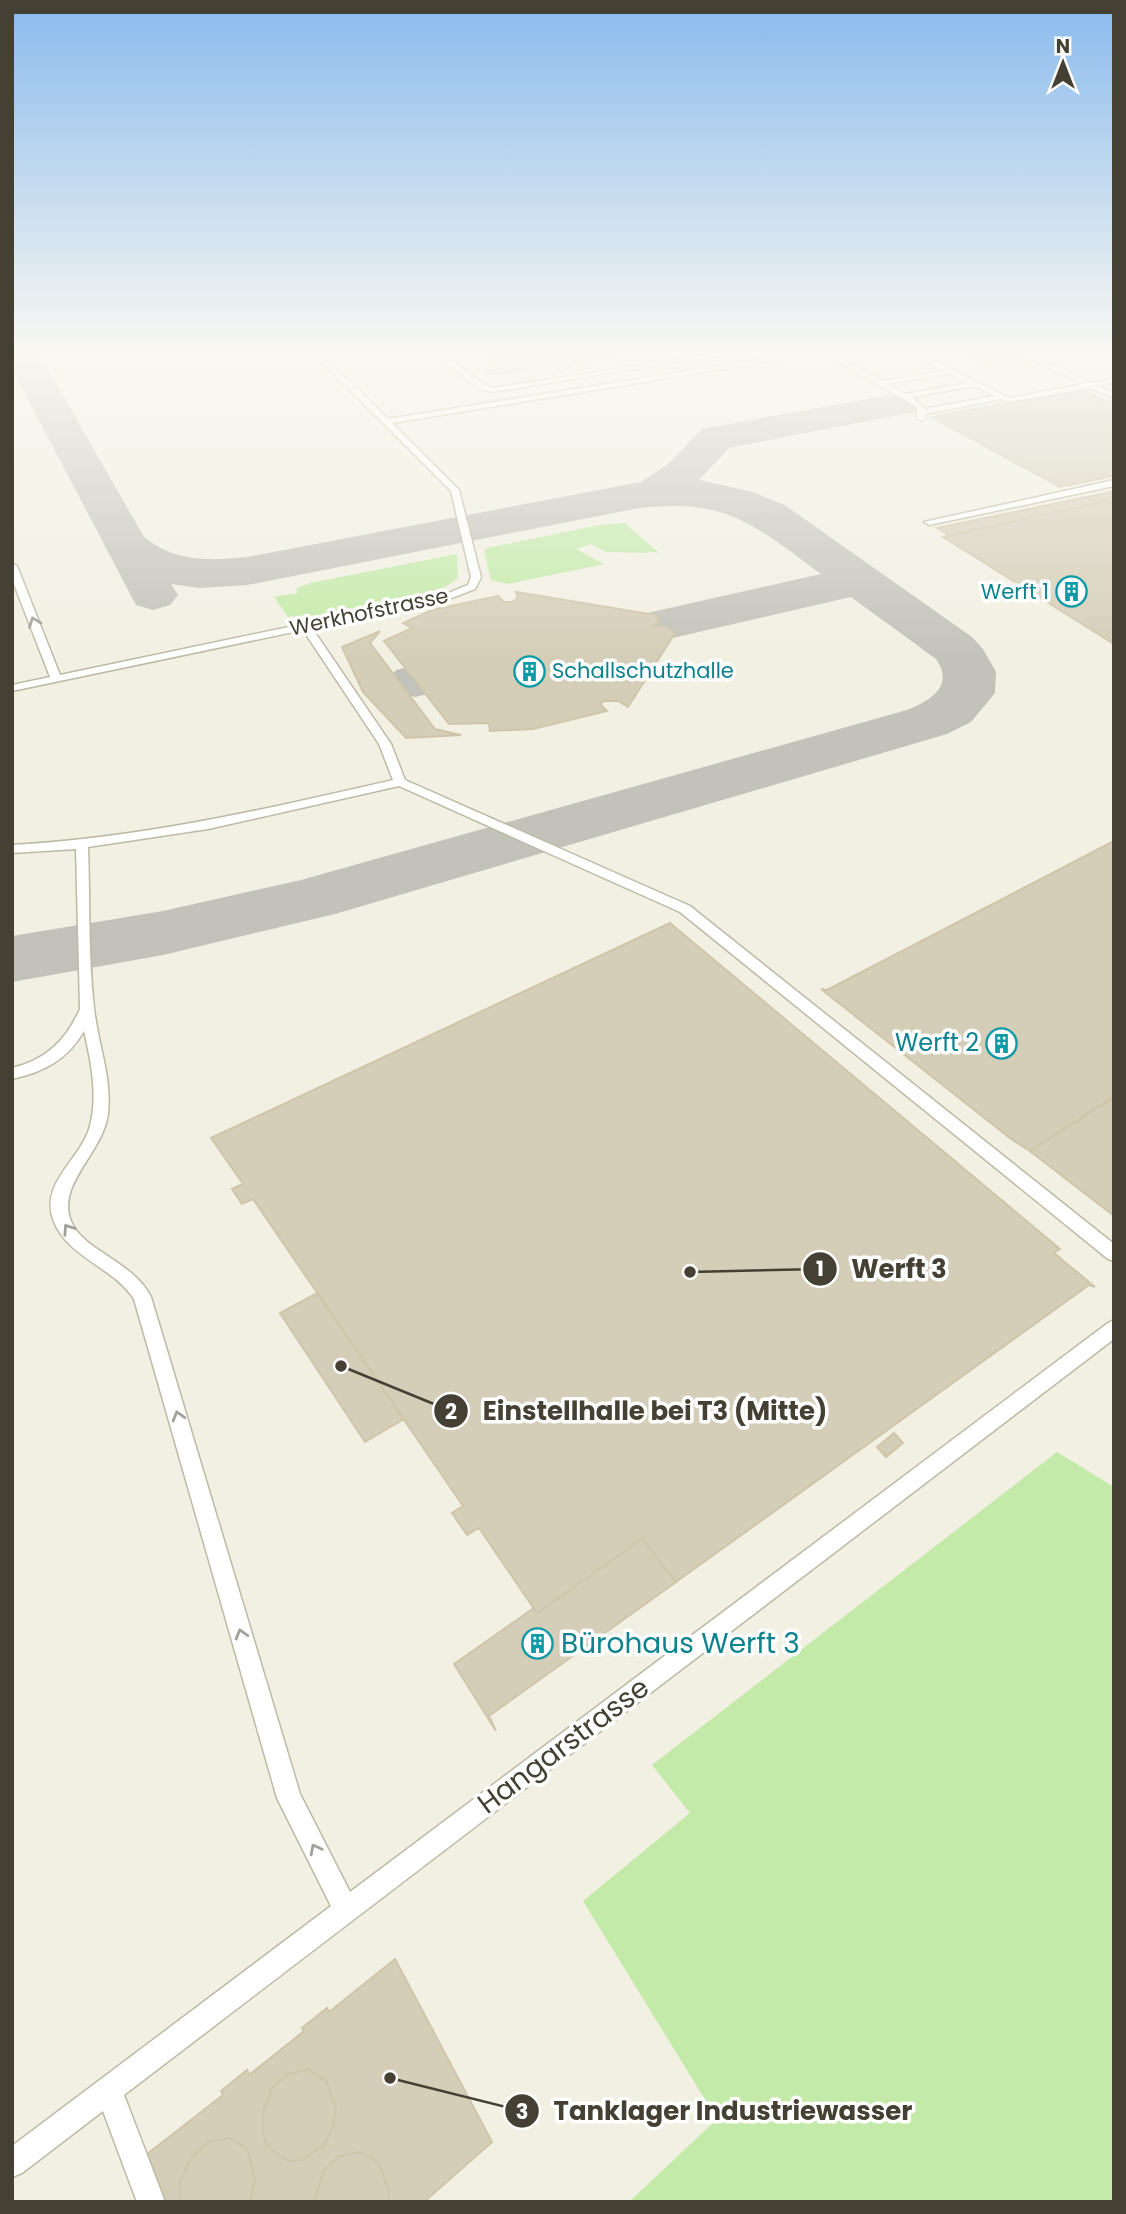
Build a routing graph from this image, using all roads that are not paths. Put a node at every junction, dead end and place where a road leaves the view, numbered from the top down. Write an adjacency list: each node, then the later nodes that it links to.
1 (418, 453): 5 (lane, Werkhofstrasse)
2 (1114, 483): 3 (lane)
3 (929, 522)
4 (12, 566): 6 (lane, one-way to 4)
5 (306, 625): 6 (lane, Werkhofstrasse); 8 (lane)
6 (56, 678): 7 (lane, Werkhofstrasse)
7 (12, 688)
8 (400, 782): 9 (lane); 13 (lane)
9 (82, 845): 10 (lane); 11 (lane)
10 (12, 849)
11 (87, 1009): 12 (lane); 15 (lane, one-way to 11)
12 (12, 1074)
13 (1114, 1254)
14 (1114, 1328): 15 (lane, Hangarstrasse)
15 (346, 1910): 16 (lane, Hangarstrasse)
16 (109, 2090): 17 (lane, Hangarstrasse); 18 (lane)
17 (12, 2163)
18 (151, 2202)

